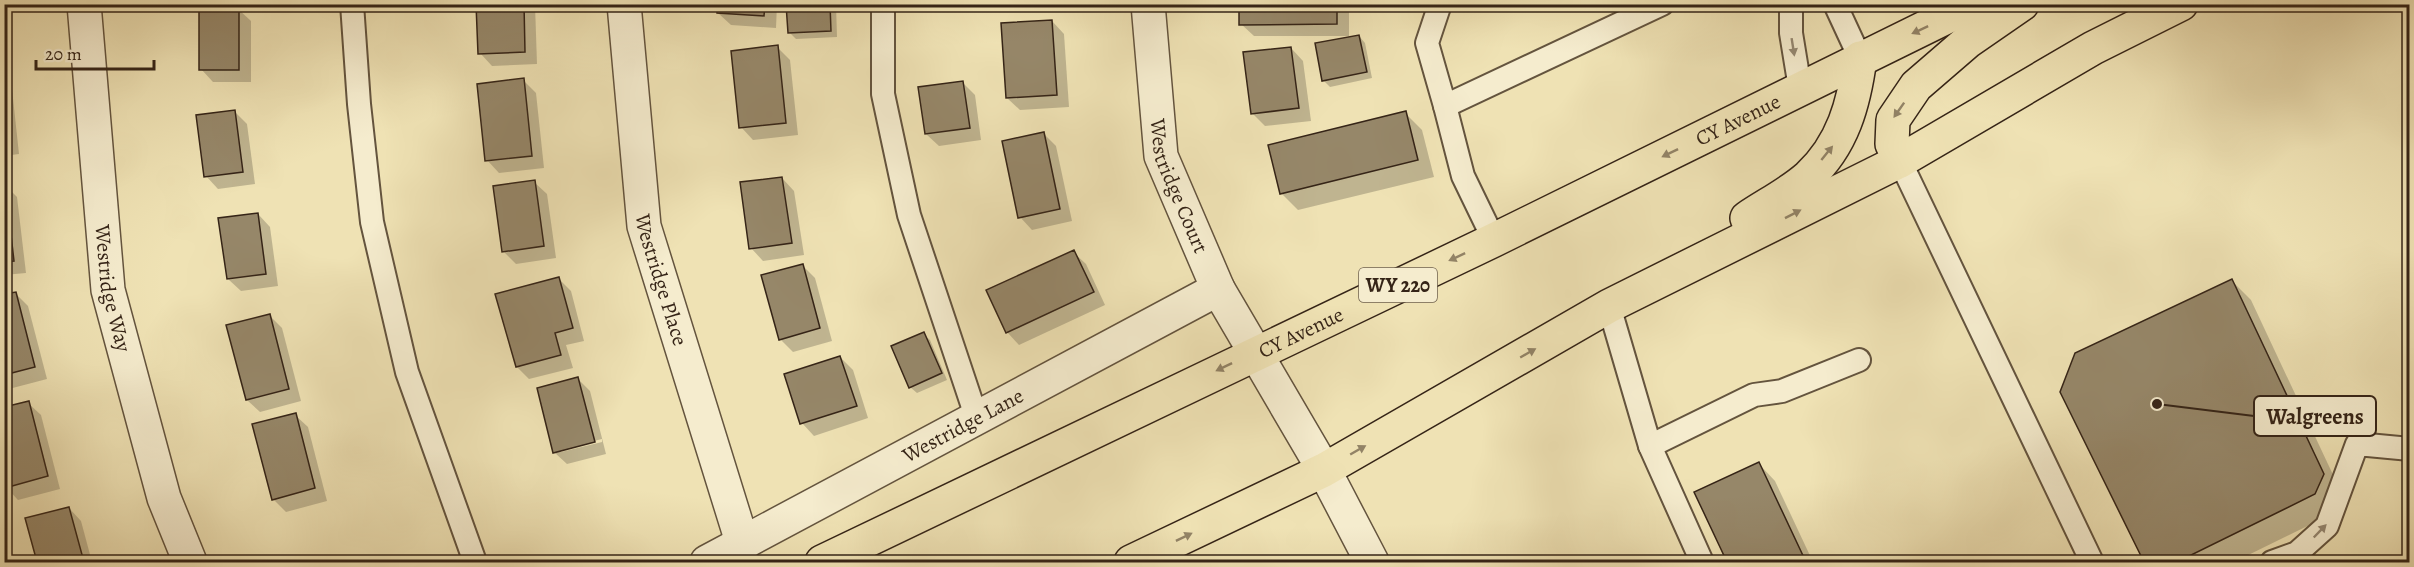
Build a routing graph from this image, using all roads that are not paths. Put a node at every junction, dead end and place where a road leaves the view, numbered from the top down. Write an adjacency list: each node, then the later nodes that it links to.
1 (84, 4): 27 (street, Westridge Way)
2 (351, 4): 28 (lane)
3 (624, 4): 26 (street, Westridge Place)
4 (883, 4): 22 (lane)
5 (1148, 4): 18 (street, Westridge Court)
6 (1440, 4): 15 (lane)
7 (1662, 4): 15 (lane)
8 (1791, 4): 14 (lane, one-way to 14)
9 (1835, 4): 13 (lane)
10 (1973, 4): 13 (main road, CY Avenue / WY 220, one-way to 13)
11 (2022, 4): 16 (main road, one-way to 16)
12 (2181, 4): 16 (main road)
13 (1860, 58): 14 (main road, CY Avenue / WY 220); 19 (main road, one-way to 13)
14 (1800, 88): 17 (main road, CY Avenue / WY 220, one-way to 17)
15 (1445, 106): 17 (lane)
16 (1900, 161): 19 (main road, one-way to 16); 34 (lane)
17 (1494, 240): 20 (main road, CY Avenue / WY 220, one-way to 20)
18 (1218, 289): 20 (street, Westridge Court); 22 (street, Westridge Lane)
19 (1609, 306): 23 (lane); 25 (main road, one-way to 19)
20 (1257, 351): 25 (street, Westridge Court); 30 (main road, CY Avenue / WY 220, one-way to 30)
21 (1859, 360): 23 (lane)
22 (977, 419): 26 (street, Westridge Lane)
23 (1650, 446): 33 (lane)
24 (2409, 449): 35 (lane, one-way to 24)
25 (1324, 470): 31 (main road, one-way to 25); 32 (street, Westridge Court)
26 (743, 545): 29 (street, Westridge Lane)
27 (190, 562)
28 (475, 562)
29 (707, 562)
30 (822, 562)
31 (1131, 562)
32 (1372, 562)
33 (1702, 562)
34 (2092, 562)
35 (2272, 562)

